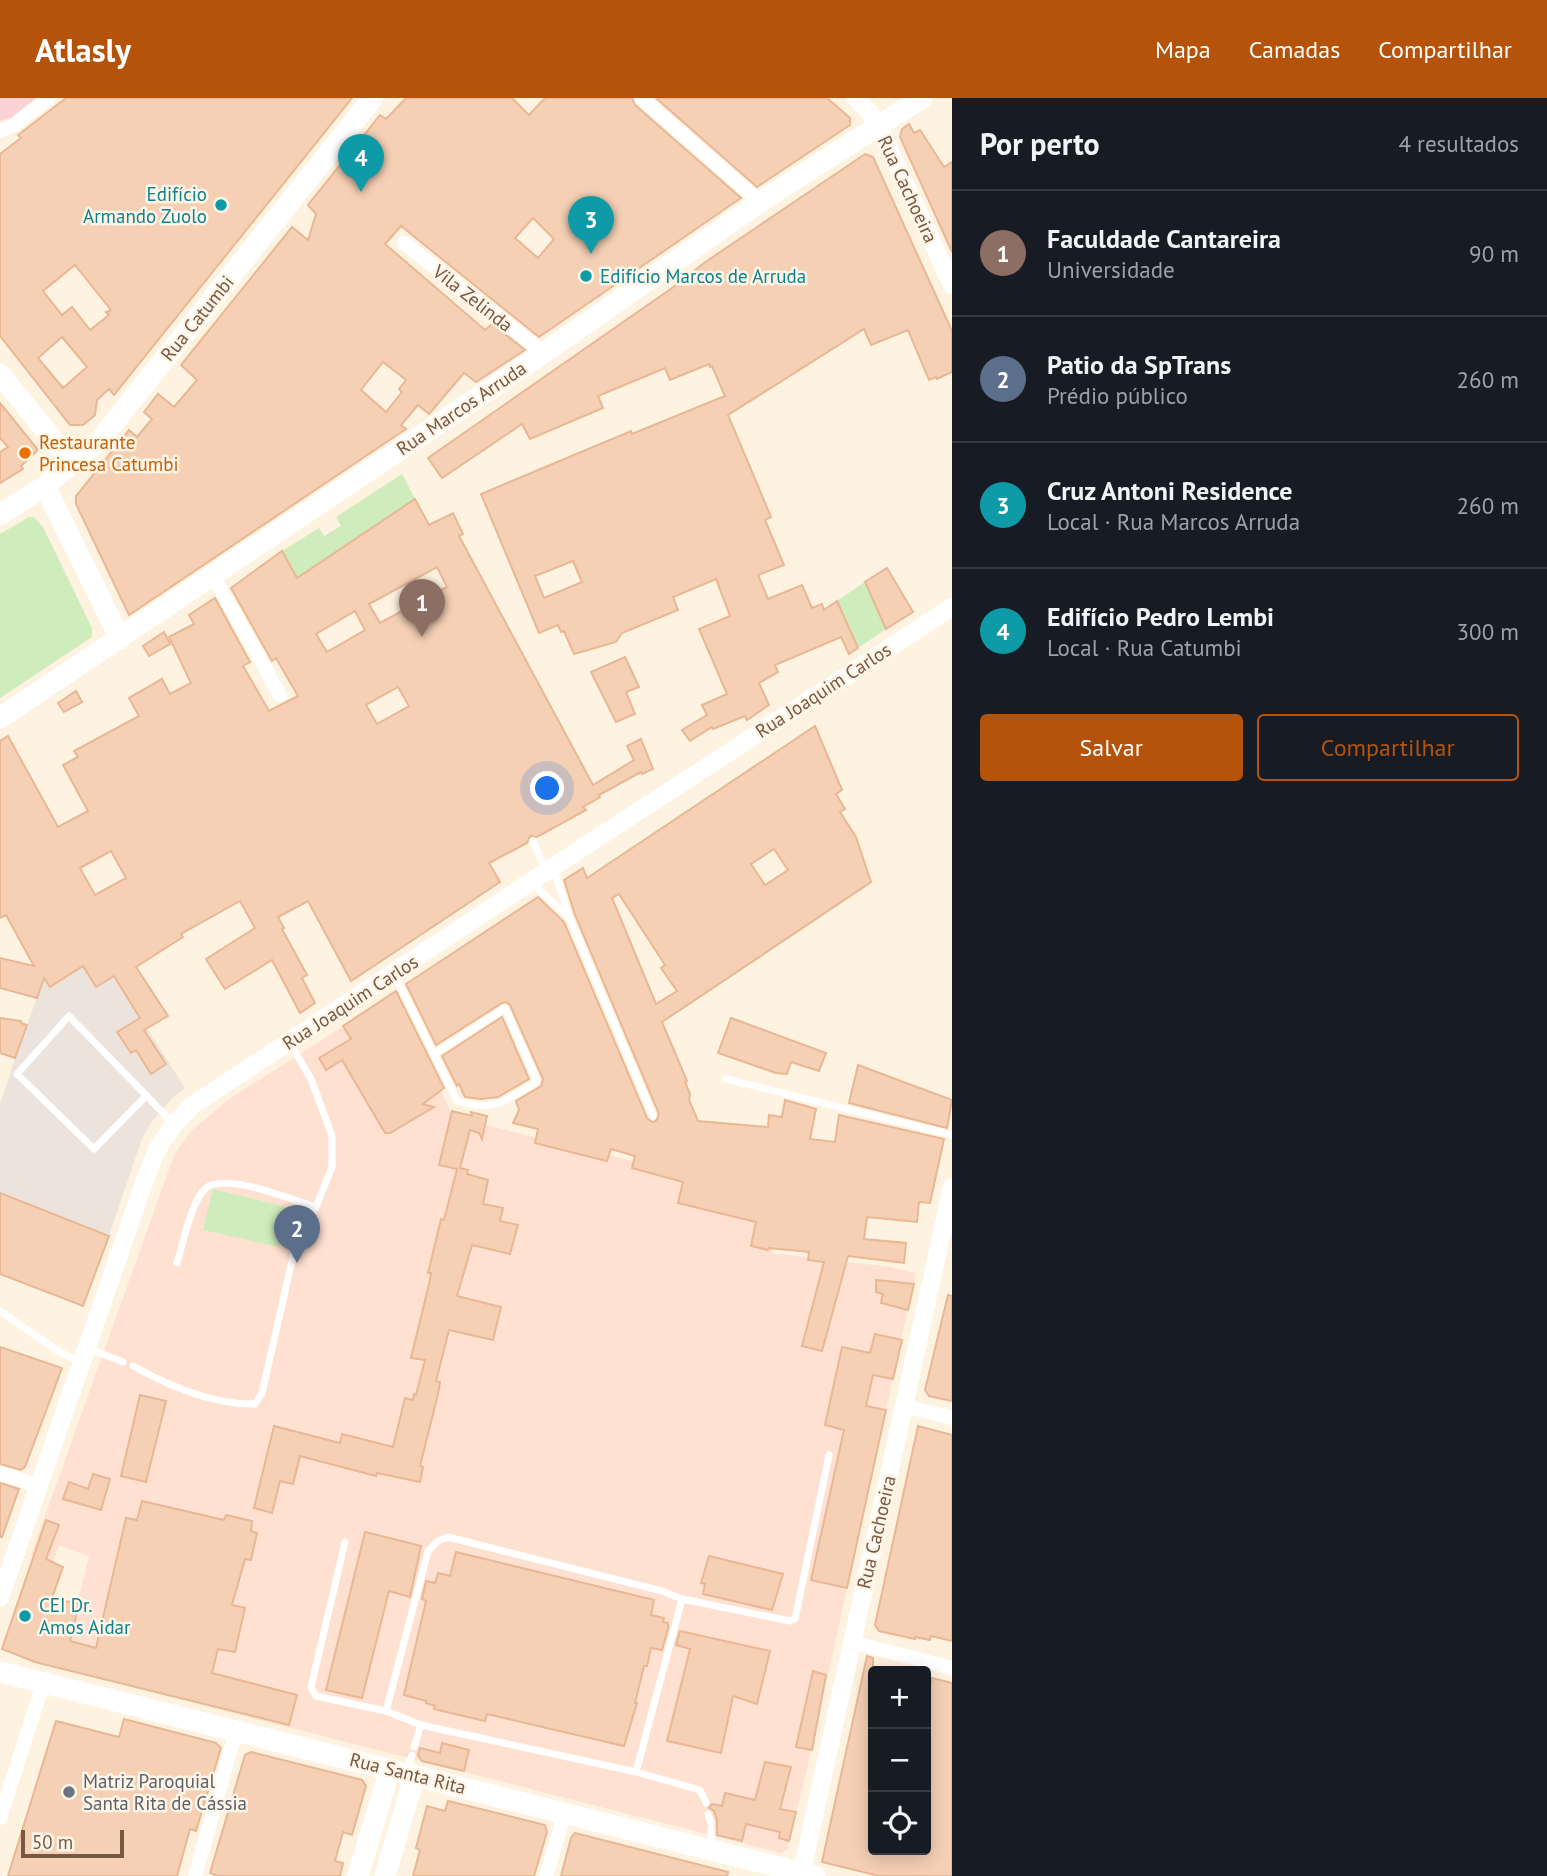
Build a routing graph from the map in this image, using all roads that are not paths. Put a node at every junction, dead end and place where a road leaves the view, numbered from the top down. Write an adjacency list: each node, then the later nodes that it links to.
1 (50, 98): 7 (street)
2 (373, 98): 14 (main road, Rua Catumbi)
3 (641, 98): 8 (street)
4 (856, 98): 6 (street, Rua Cachoeira)
5 (922, 98): 6 (main road, Rua Marcos Arruda)
6 (879, 127): 8 (main road, Rua Marcos Arruda); 10 (street, Rua Cachoeira)
7 (0, 131)
8 (760, 202): 12 (main road, Rua Marcos Arruda)
9 (404, 243): 12 (street, Vila Zelinda)
10 (946, 265): 11 (street, Rua Cachoeira)
11 (952, 285)
12 (544, 353): 17 (main road, Rua Marcos Arruda)
13 (0, 374): 14 (main road)
14 (72, 463): 15 (main road, Rua Catumbi)
15 (45, 486): 16 (main road, Rua Catumbi); 19 (main road)
16 (0, 515)
17 (213, 576): 19 (main road, Rua Marcos Arruda); 20 (street)
18 (952, 607): 23 (street, Rua Joaquim Carlos)
19 (120, 639): 21 (main road, Rua Marcos Arruda)
20 (280, 695)
21 (0, 718)
22 (533, 841): 23 (lane)
23 (550, 869): 24 (street, Rua Joaquim Carlos); 25 (lane)
24 (531, 881): 25 (lane); 26 (street, Rua Joaquim Carlos)
25 (569, 917): 31 (lane)
26 (393, 973): 27 (street, Rua Joaquim Carlos); 28 (lane)
27 (289, 1042): 32 (street, Rua Joaquim Carlos); 35 (lane)
28 (434, 1054): 28 (lane)
29 (726, 1079): 33 (lane)
30 (146, 1096): 30 (lane); 32 (lane)
31 (653, 1116)
32 (174, 1124): 38 (street, Rua Joaquim Carlos)
33 (952, 1135)
34 (951, 1199): 41 (street, Rua Cachoeira)
35 (316, 1207): 36 (lane); 40 (lane)
36 (177, 1263)
37 (0, 1311): 38 (lane)
38 (84, 1355): 39 (lane); 45 (street, Rua Joaquim Carlos)
39 (123, 1362)
40 (133, 1366)
41 (904, 1406): 42 (street); 49 (street, Rua Cachoeira)
42 (952, 1418)
43 (829, 1455): 48 (lane)
44 (0, 1473): 45 (street)
45 (39, 1486): 47 (street, Rua Joaquim Carlos)
46 (345, 1542): 53 (lane)
47 (0, 1598)
48 (682, 1599): 53 (lane); 57 (lane)
49 (851, 1642): 50 (street); 63 (street, Rua Cachoeira)
50 (952, 1668)
51 (0, 1672): 52 (main road, Rua Santa Rita)
52 (43, 1684): 55 (main road, Rua Santa Rita); 61 (street)
53 (386, 1711): 54 (lane)
54 (421, 1725): 56 (lane); 57 (lane)
55 (236, 1731): 56 (main road, Rua Santa Rita); 64 (street)
56 (408, 1762): 59 (main road, Rua Santa Rita); 65 (main road); 66 (main road)
57 (636, 1772): 58 (lane)
58 (706, 1803)
59 (565, 1813): 62 (main road, Rua Santa Rita); 67 (street)
60 (708, 1814): 62 (lane)
61 (0, 1818)
62 (711, 1834): 63 (main road, Rua Santa Rita)
63 (806, 1875)
64 (195, 1876)
65 (358, 1876)
66 (385, 1876)
67 (546, 1876)

